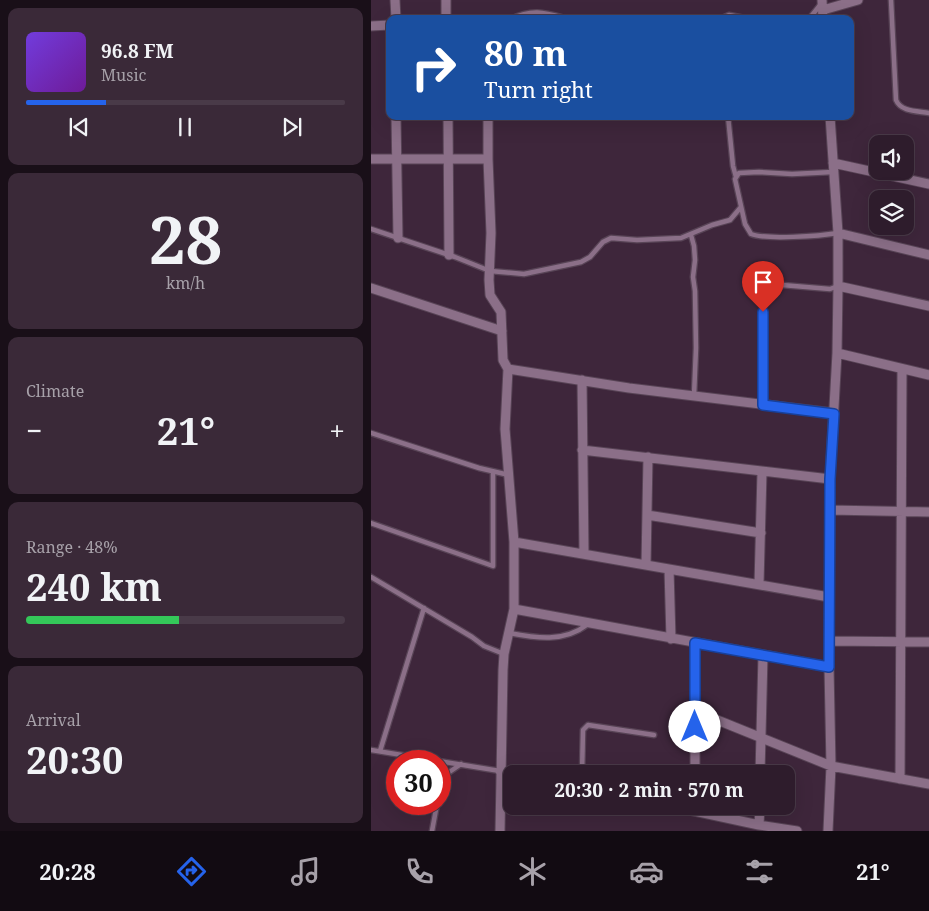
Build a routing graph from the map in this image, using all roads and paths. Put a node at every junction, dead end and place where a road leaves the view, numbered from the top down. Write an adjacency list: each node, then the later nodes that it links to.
1 (395, 0): 6 (street)
2 (446, 0): 7 (street)
3 (858, 0): 5 (street)
4 (891, 0): 12 (lane)
5 (823, 8)
6 (396, 15)
7 (446, 15)
8 (521, 15): 9 (lane)
9 (555, 15)
10 (386, 25): 11 (street)
11 (371, 26)
12 (929, 113)
13 (396, 120): 20 (street)
14 (448, 120): 21 (street)
15 (488, 120): 18 (street)
16 (728, 120): 23 (lane)
17 (830, 120): 22 (street)
18 (488, 158): 21 (street); 32 (street)
19 (371, 159): 20 (street)
20 (397, 159): 21 (street); 29 (street)
21 (449, 159): 30 (street)
22 (833, 168): 23 (lane); 24 (street); 27 (street)
23 (735, 177): 25 (lane)
24 (929, 184)
25 (741, 207): 27 (lane); 28 (lane)
26 (371, 229): 29 (lane)
27 (838, 233): 31 (street); 33 (street)
28 (691, 234): 32 (lane); 42 (lane)
29 (398, 238): 30 (lane)
30 (449, 255): 32 (lane)
31 (929, 255)
32 (490, 271): 36 (street)
33 (838, 286): 35 (street); 37 (street); 43 (lane)
34 (371, 288): 36 (street)
35 (929, 306)
36 (502, 332): 38 (street)
37 (837, 353): 39 (street); 44 (street)
38 (508, 369): 41 (street); 50 (street)
39 (903, 369): 40 (street); 53 (street)
40 (929, 376)
41 (582, 380): 42 (street); 46 (street)
42 (694, 396): 43 (street)
43 (763, 405): 44 (street)
44 (834, 414): 51 (street)
45 (371, 433): 48 (lane)
46 (582, 450): 47 (street); 59 (street)
47 (648, 457): 49 (street); 55 (street)
48 (493, 472): 50 (lane); 56 (lane)
49 (762, 472): 51 (street); 57 (street)
50 (509, 475): 58 (street)
51 (830, 479): 52 (street)
52 (830, 510): 53 (street); 64 (street)
53 (902, 512): 54 (street); 71 (street)
54 (929, 512)
55 (647, 515): 57 (street); 60 (street)
56 (371, 523)
57 (761, 533): 63 (street)
58 (514, 542): 59 (street); 66 (street)
59 (584, 553): 60 (street)
60 (647, 565): 61 (street)
61 (669, 570): 63 (street); 69 (street)
62 (371, 577): 65 (lane)
63 (759, 584): 64 (street)
64 (829, 597): 70 (street)
65 (424, 608): 74 (lane); 81 (lane)
66 (514, 610): 67 (street); 68 (street)
67 (590, 622): 68 (lane); 69 (street)
68 (508, 633): 74 (street)
69 (671, 639): 73 (street)
70 (829, 641): 71 (street); 76 (street)
71 (901, 642): 72 (street); 90 (street)
72 (929, 642)
73 (695, 643): 75 (street); 77 (street)
74 (504, 654): 88 (street)
75 (763, 655): 76 (street); 79 (street)
76 (829, 667): 86 (street)
77 (695, 711): 79 (street); 84 (street)
78 (654, 735): 83 (lane)
79 (760, 738): 85 (street); 86 (street)
80 (371, 750): 81 (lane)
81 (380, 752): 82 (lane)
82 (462, 764): 87 (lane); 88 (lane)
83 (582, 765)
84 (695, 765)
85 (760, 765)
86 (831, 766): 90 (street); 99 (street)
87 (451, 770)
88 (500, 771): 89 (street); 97 (street)
89 (503, 772)
90 (901, 778): 91 (street)
91 (929, 784)
92 (435, 815): 96 (lane)
93 (719, 815): 95 (street)
94 (760, 815): 95 (street)
95 (759, 825): 98 (street)
96 (432, 831)
97 (500, 831)
98 (797, 831)
99 (828, 831)

